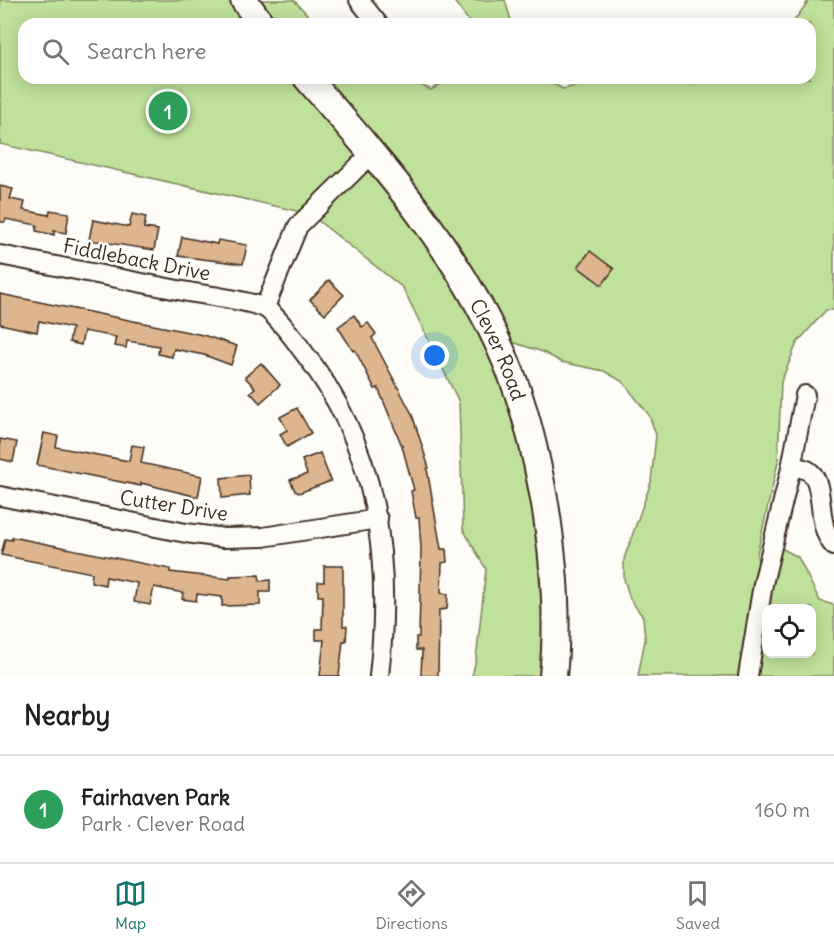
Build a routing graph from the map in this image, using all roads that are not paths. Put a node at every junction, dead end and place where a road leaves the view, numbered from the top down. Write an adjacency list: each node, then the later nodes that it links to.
1 (244, 0): 3 (street)
2 (359, 0): 4 (street)
3 (257, 18)
4 (373, 18)
5 (312, 84): 6 (street, Clever Road)
6 (372, 153): 8 (street); 15 (street, Clever Road)
7 (0, 255): 8 (street, Fiddleback Drive)
8 (265, 307): 12 (street)
9 (806, 395): 10 (street)
10 (791, 468): 13 (street); 16 (street)
11 (0, 496): 12 (street, Cutter Drive)
12 (378, 519): 14 (street)
13 (834, 546)
14 (379, 676)
15 (554, 676)
16 (748, 676)

